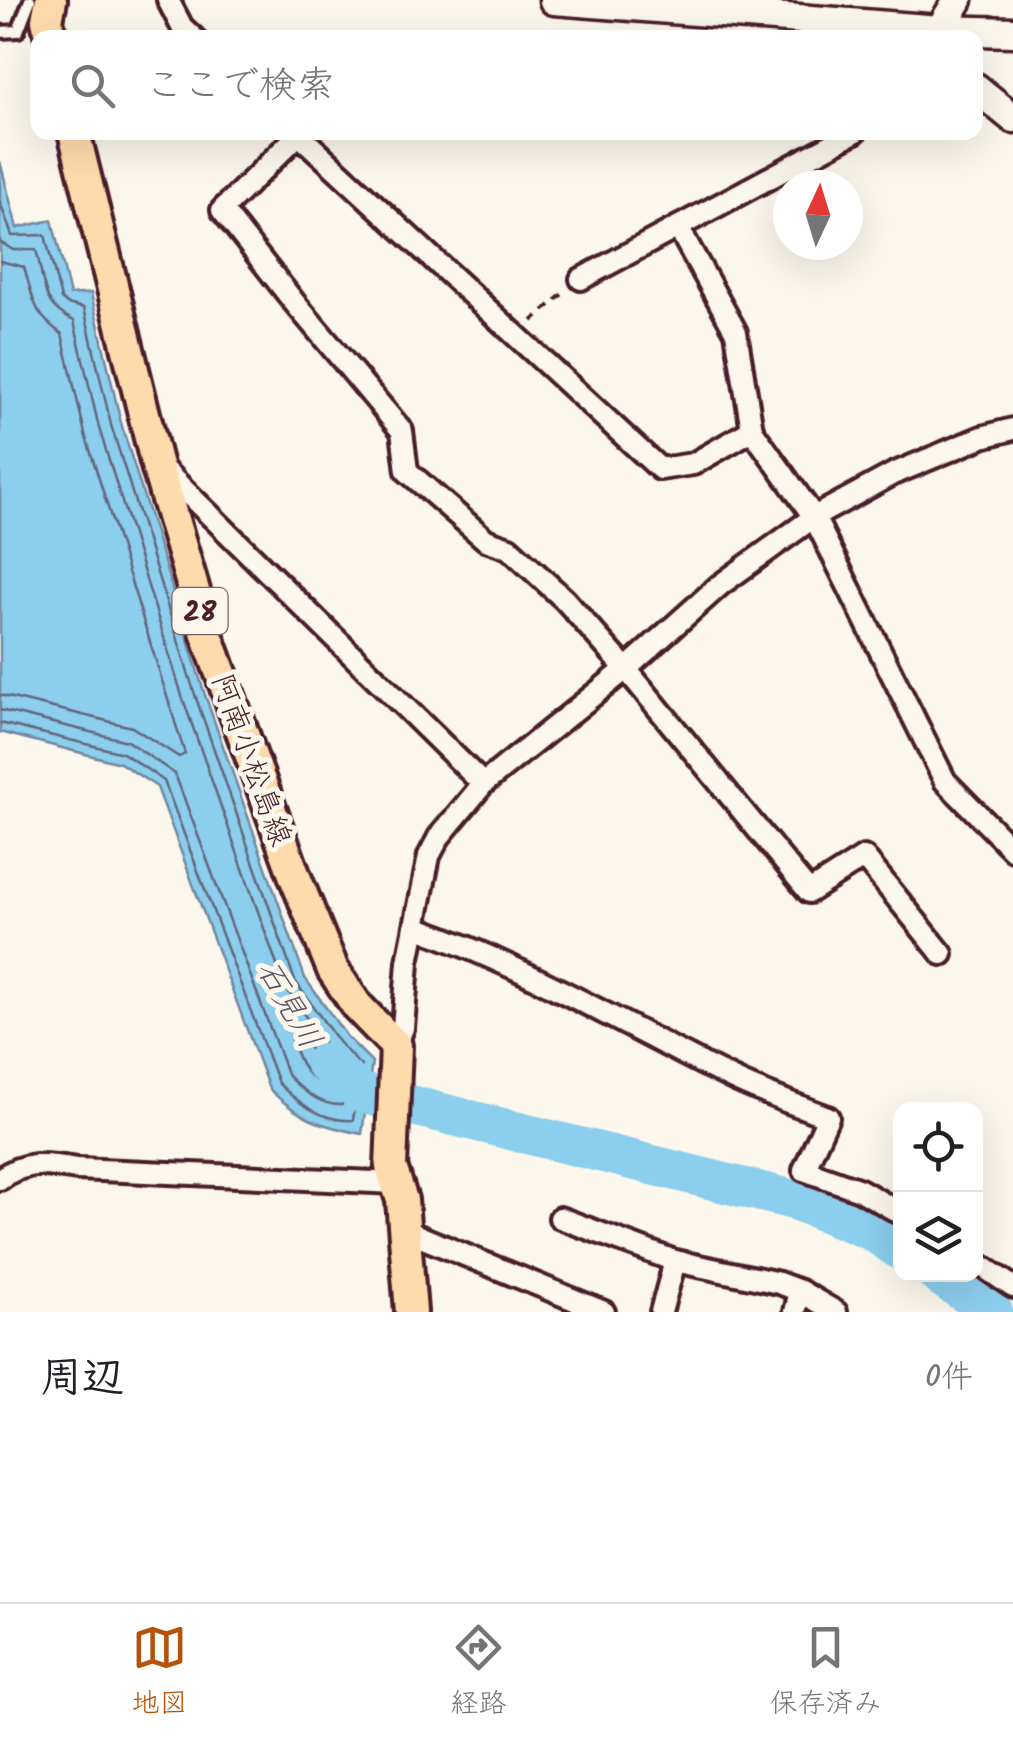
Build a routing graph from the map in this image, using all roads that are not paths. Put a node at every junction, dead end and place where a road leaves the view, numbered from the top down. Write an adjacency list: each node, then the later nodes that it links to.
1 (30, 0): 10 (lane)
2 (50, 0): 6 (main road)
3 (168, 0): 7 (street)
4 (554, 0): 8 (main road)
5 (958, 0): 9 (main road)
6 (49, 30)
7 (186, 30)
8 (896, 30)
9 (944, 30)
10 (3, 32)
11 (1013, 32): 12 (main road)
12 (983, 33)
13 (983, 94): 14 (main road)
14 (1013, 118)
15 (76, 140): 23 (main road, 阿南小松島線 / 28)
16 (292, 140): 25 (street)
17 (305, 140): 22 (street)
18 (840, 140): 19 (street)
19 (678, 227): 20 (street); 22 (street)
20 (581, 279)
21 (1013, 429): 24 (street)
22 (752, 430): 24 (street)
23 (156, 462): 26 (street); 30 (main road, 阿南小松島線 / 28)
24 (814, 517): 25 (street); 27 (street)
25 (626, 669): 26 (street); 29 (street)
26 (483, 784): 28 (street)
27 (1013, 850)
28 (416, 927): 30 (street); 33 (street)
29 (942, 954)
30 (397, 1053): 32 (main road)
31 (0, 1179): 32 (street)
32 (397, 1183): 35 (main road)
33 (893, 1209)
34 (560, 1218): 36 (street)
35 (405, 1234): 40 (main road); 41 (street)
36 (675, 1260): 39 (street); 42 (street)
37 (983, 1267): 38 (street)
38 (1013, 1287)
39 (800, 1291): 43 (street); 44 (street)
40 (411, 1312)
41 (604, 1312)
42 (661, 1312)
43 (794, 1312)
44 (836, 1312)

